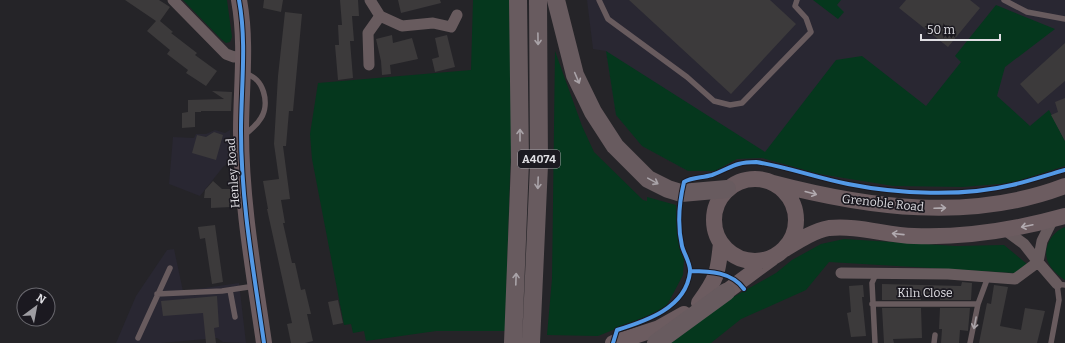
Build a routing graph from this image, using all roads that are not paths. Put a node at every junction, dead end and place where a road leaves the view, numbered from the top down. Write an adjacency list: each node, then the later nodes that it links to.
1 (173, 0): 13 (street)
2 (370, 0): 11 (street)
3 (518, 0): 41 (main road, A4074, one-way to 3)
4 (538, 0): 42 (main road, A4074, one-way to 42)
5 (556, 0): 19 (main road, one-way to 19)
6 (599, 0): 7 (lane)
7 (797, 0)
8 (1004, 0): 12 (lane)
9 (242, 3): 13 (street, Henley Road)
10 (457, 15): 11 (street)
11 (380, 16): 14 (street)
12 (1065, 19)
13 (242, 56): 15 (street, Henley Road)
14 (370, 65)
15 (243, 74): 16 (street, Henley Road); 16 (lane)
16 (241, 131): 30 (street, Henley Road)
17 (773, 183): 18 (street, Grenoble Road, one-way to 18); 19 (street); 23 (street)
18 (1065, 186)
19 (727, 190): 22 (street)
20 (1059, 218): 21 (street, one-way to 21); 24 (street)
21 (1005, 230): 23 (street, one-way to 23); 24 (street)
22 (721, 243): 23 (street); 34 (street)
23 (779, 253): 32 (street)
24 (1038, 262): 28 (street); 29 (street)
25 (170, 268): 33 (lane)
26 (841, 273): 27 (street)
27 (876, 274): 28 (street); 35 (lane)
28 (988, 277): 36 (lane)
29 (1061, 284): 48 (lane)
30 (256, 286): 31 (lane); 40 (street, Henley Road)
31 (230, 290): 33 (lane); 37 (lane)
32 (726, 292): 34 (street); 44 (main road)
33 (157, 294): 39 (lane)
34 (699, 304): 43 (street)
35 (872, 304): 36 (lane, Kiln Close); 45 (lane)
36 (978, 304): 47 (lane, one-way to 47)
37 (234, 317)
38 (935, 335): 46 (lane)
39 (138, 338)
40 (264, 343)
41 (513, 343)
42 (531, 343)
43 (613, 343)
44 (656, 343)
45 (875, 343)
46 (934, 343)
47 (970, 343)
48 (1051, 343)

